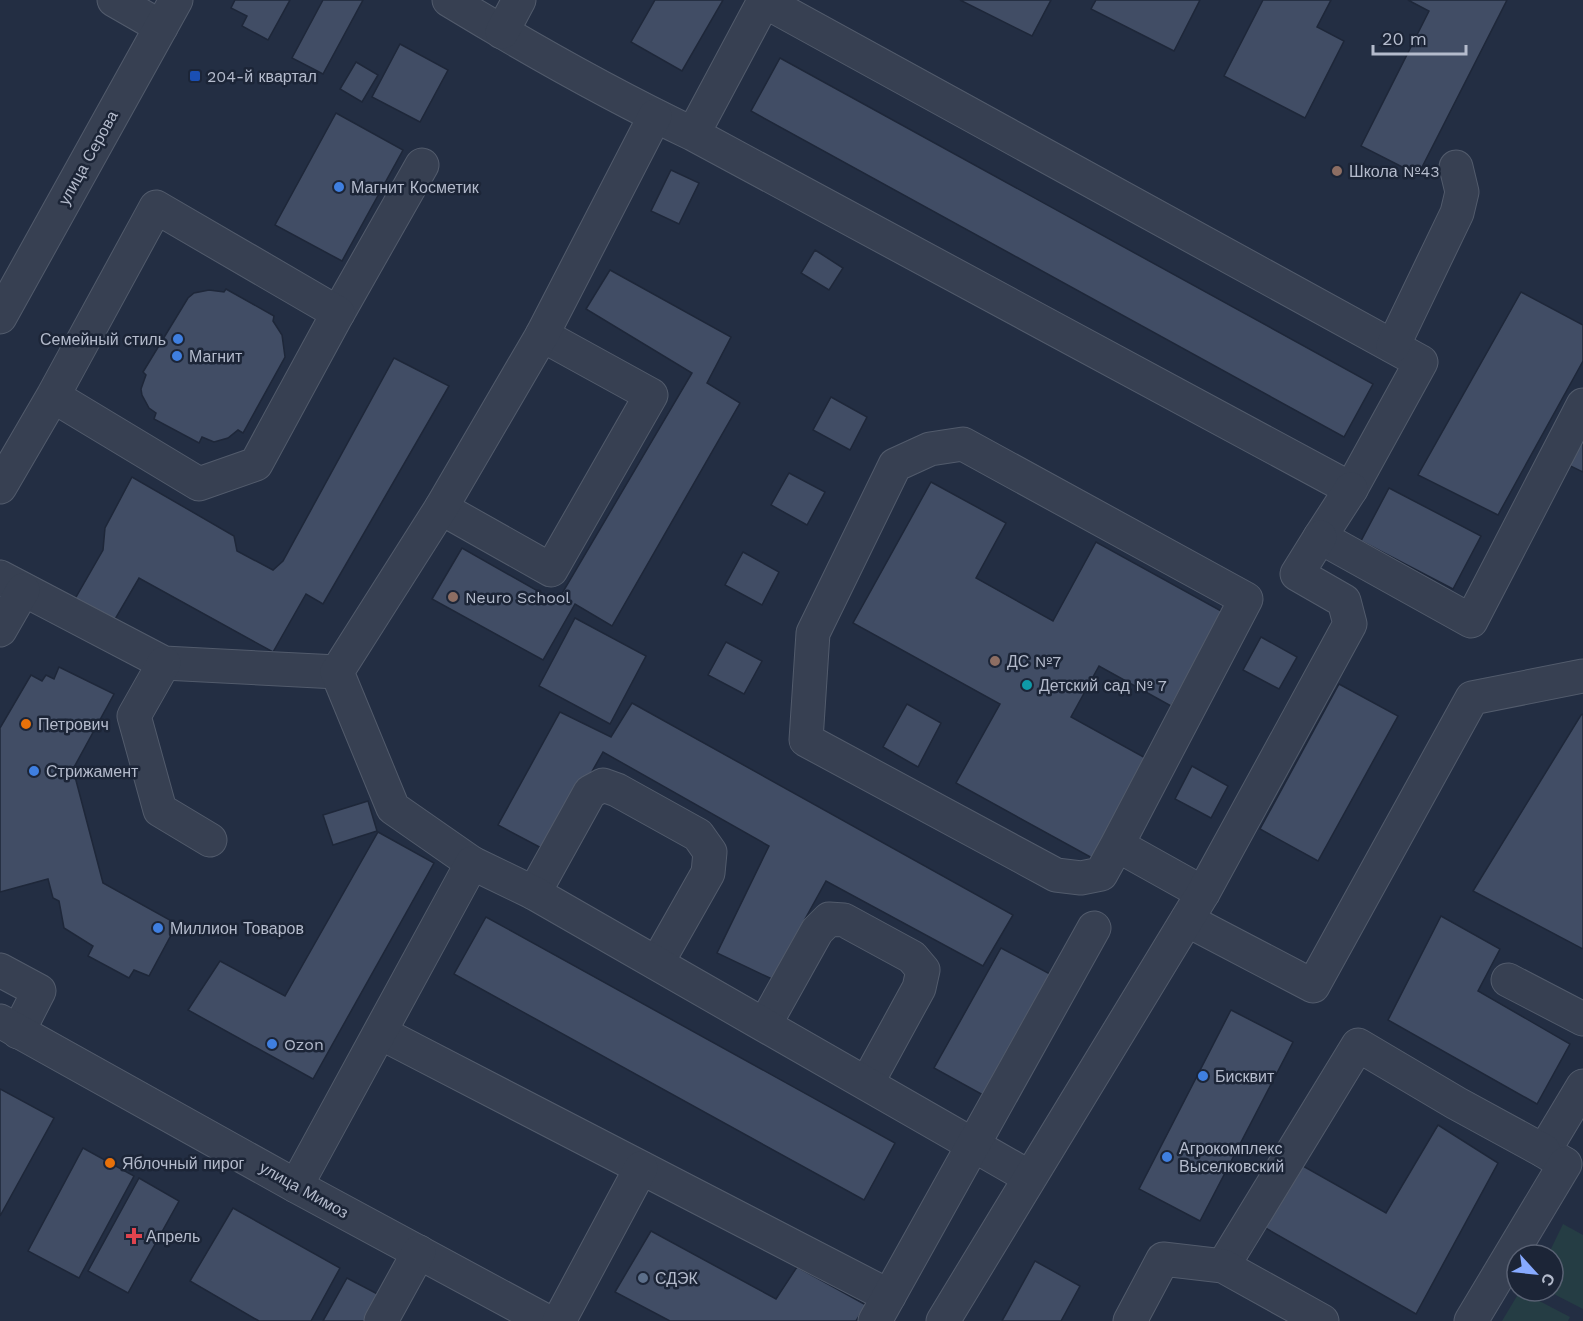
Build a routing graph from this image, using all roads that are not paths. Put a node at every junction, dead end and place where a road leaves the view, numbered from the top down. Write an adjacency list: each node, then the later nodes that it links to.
1 (114, 0): 5 (street)
2 (449, 0): 6 (street)
3 (519, 0): 6 (street)
4 (764, 1): 8 (street); 14 (street)
5 (168, 14): 12 (street, улица Серова)
6 (502, 32): 7 (street)
7 (655, 116): 8 (street); 13 (street)
8 (693, 134): 18 (street)
9 (422, 165): 11 (street)
10 (1456, 167): 14 (street)
11 (338, 313): 15 (street); 15 (street)
12 (0, 317)
13 (542, 335): 19 (street); 19 (street)
14 (1393, 346): 18 (street)
15 (53, 396): 17 (street)
16 (1583, 405): 20 (street)
17 (0, 487)
18 (1351, 489): 20 (street)
19 (441, 508): 24 (street)
20 (1320, 537): 30 (street)
21 (12, 583): 22 (street); 23 (street)
22 (0, 630)
23 (164, 663): 24 (street); 26 (street)
24 (337, 672): 28 (street)
25 (1583, 676): 30 (street)
26 (210, 840)
27 (1118, 845): 27 (street); 30 (street)
28 (472, 863): 29 (street); 38 (street)
29 (534, 893): 32 (street); 32 (street)
30 (1195, 907): 44 (street)
31 (1094, 928): 41 (street)
32 (657, 963): 36 (street)
33 (0, 970): 37 (street)
34 (1508, 980): 35 (street)
35 (1583, 1019)
36 (765, 1024): 39 (street); 39 (street)
37 (9, 1027): 45 (street, улица Мимоз)
38 (381, 1033): 43 (street); 45 (street)
39 (867, 1083): 41 (street)
40 (1583, 1086): 42 (street)
41 (973, 1144): 44 (street); 48 (street)
42 (1564, 1163): 47 (street); 55 (street)
43 (641, 1168): 48 (street); 51 (street)
44 (1029, 1177): 52 (street)
45 (296, 1185): 46 (street, улица Мимоз)
46 (419, 1252): 49 (street); 50 (street, улица Мимоз)
47 (1223, 1266): 53 (street); 54 (street)
48 (882, 1309)
49 (381, 1321)
50 (546, 1321)
51 (559, 1321)
52 (943, 1321)
53 (1130, 1321)
54 (1322, 1321)
55 (1471, 1321)

